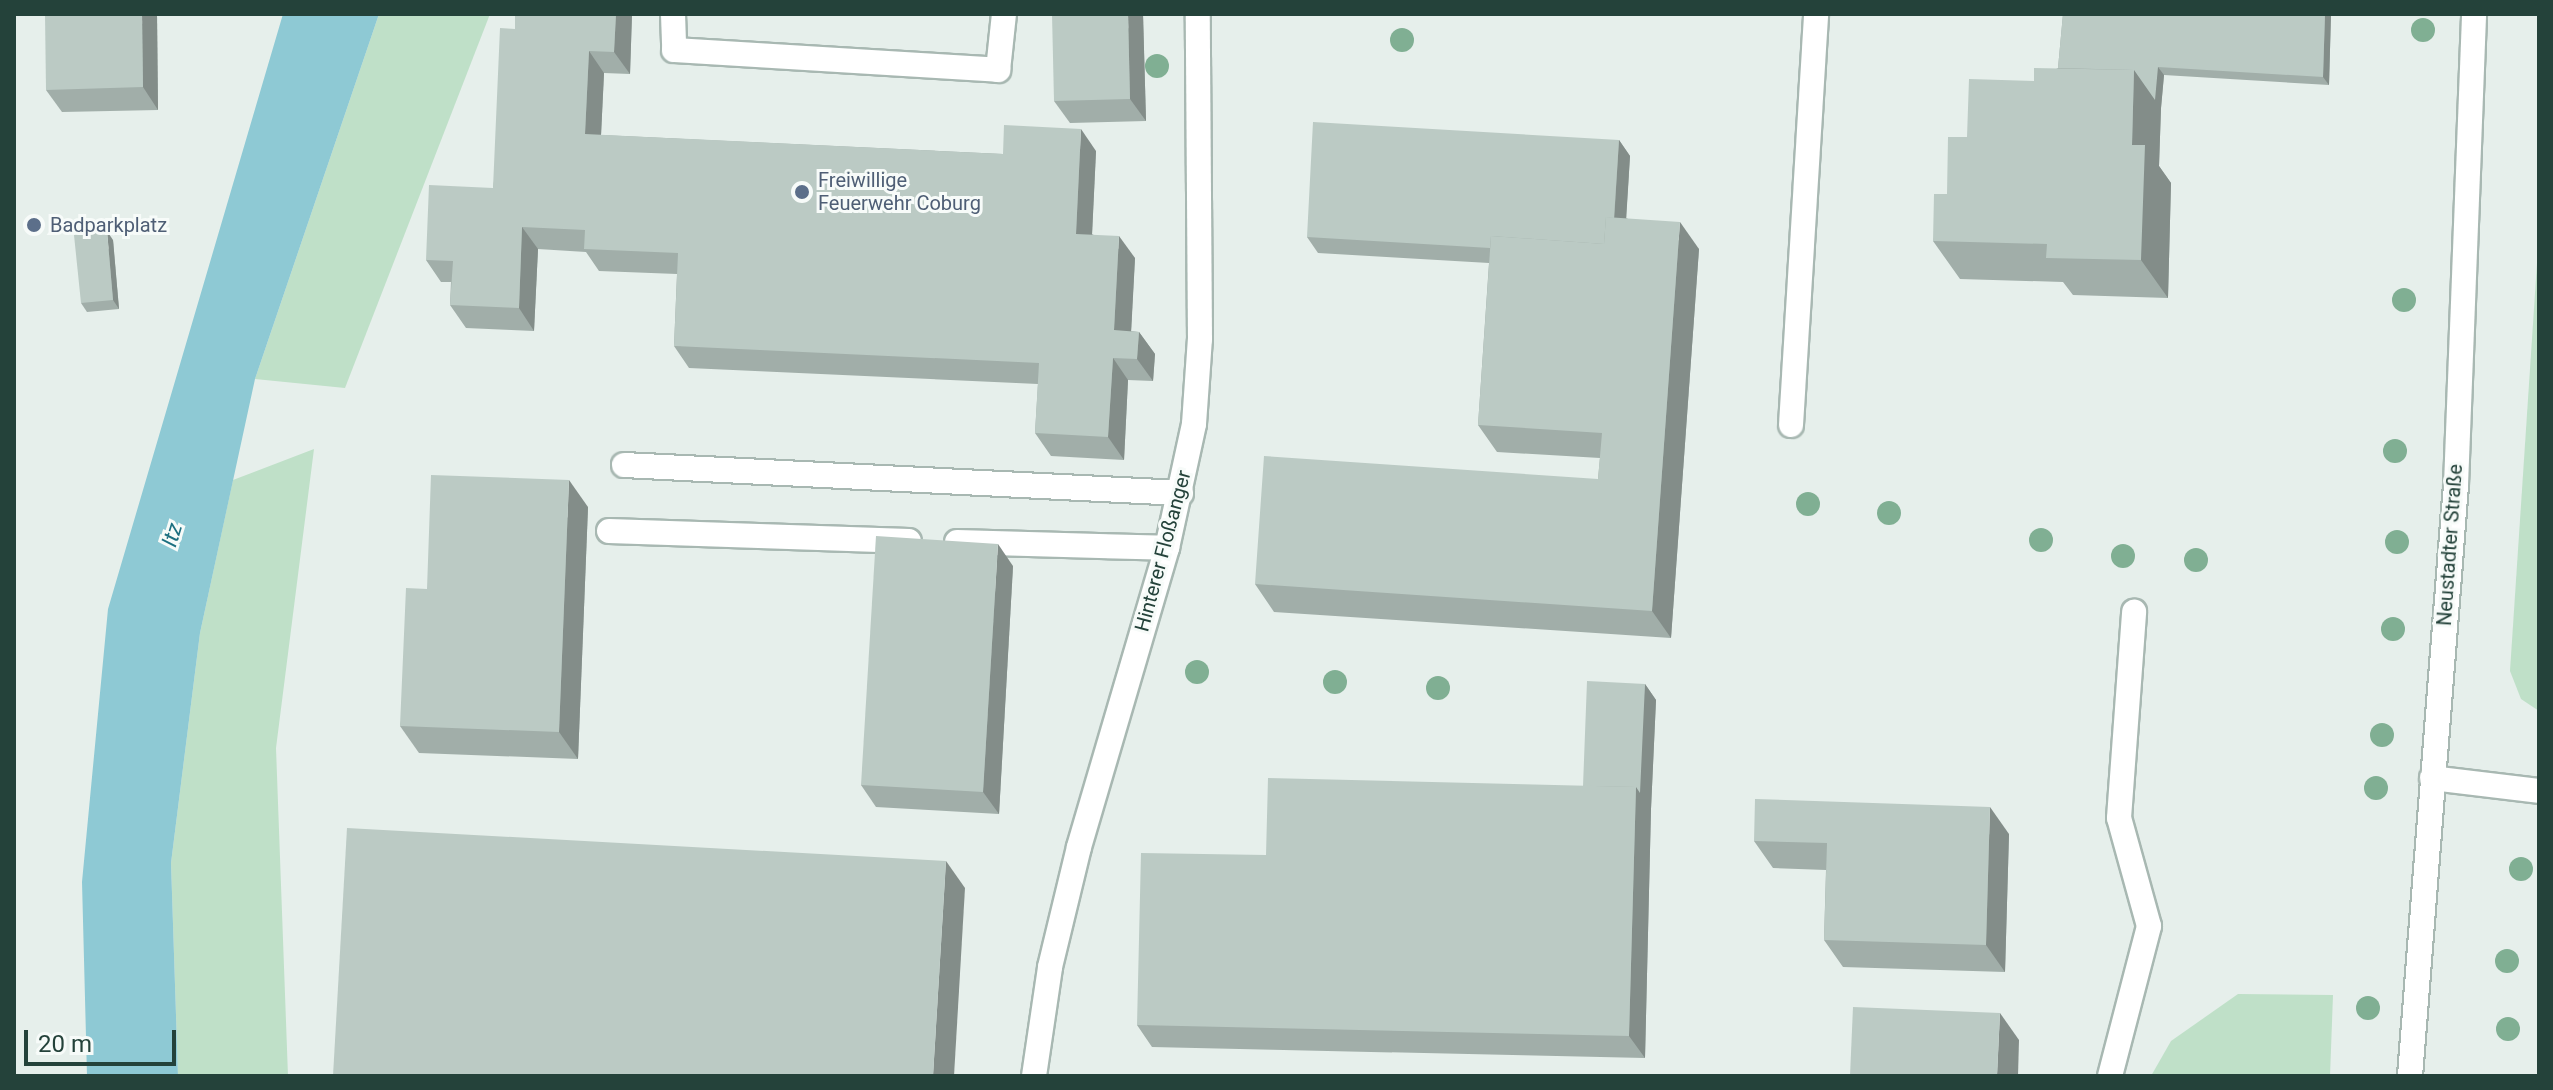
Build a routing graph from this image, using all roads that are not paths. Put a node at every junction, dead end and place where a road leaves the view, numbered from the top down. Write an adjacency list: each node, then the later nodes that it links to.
1 (673, 14): 2 (street)
2 (1004, 14)
3 (1198, 14): 8 (street, Hinterer Floßanger)
4 (1816, 14): 6 (street)
5 (2474, 14): 12 (street, Neustadter Straße)
6 (1791, 425)
7 (624, 465): 8 (street)
8 (1181, 493): 10 (street, Hinterer Floßanger)
9 (609, 531): 10 (street)
10 (1167, 548): 14 (street, Hinterer Floßanger)
11 (2134, 612): 15 (street)
12 (2432, 778): 13 (street); 16 (street, Neustadter Straße)
13 (2539, 791)
14 (1034, 1076)
15 (2110, 1076)
16 (2410, 1076)

